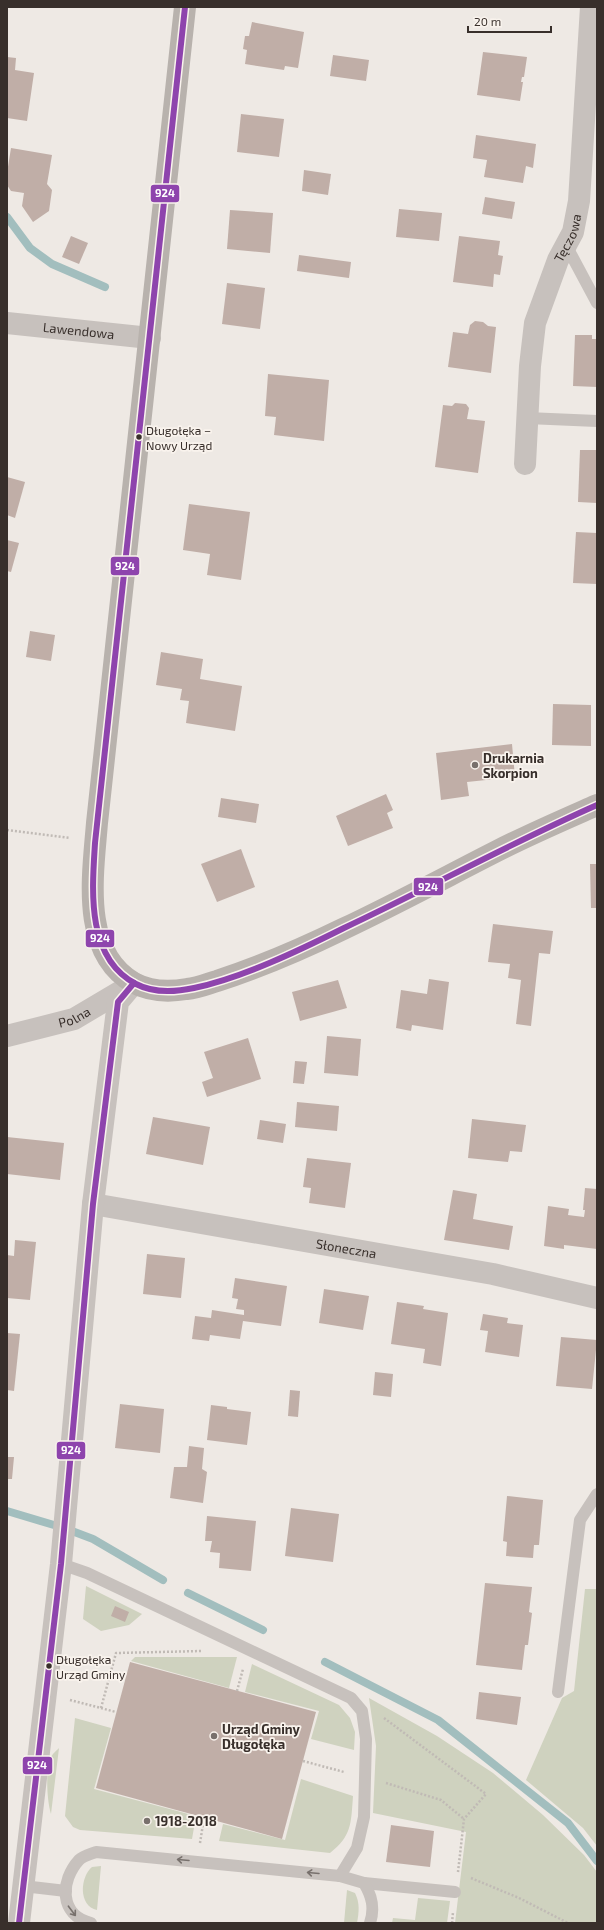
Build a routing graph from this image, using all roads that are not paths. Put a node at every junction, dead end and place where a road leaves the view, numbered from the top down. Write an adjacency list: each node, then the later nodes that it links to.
1 (185, 7): 6 (street)
2 (590, 7): 3 (street, Tęczowa)
3 (566, 245): 4 (lane); 7 (street, Tęczowa)
4 (597, 303)
5 (7, 323): 6 (street, Lawendowa)
6 (150, 338): 11 (street)
7 (528, 418): 8 (lane); 9 (street, Tęczowa)
8 (597, 421)
9 (525, 464)
10 (597, 805): 11 (street)
11 (134, 983): 12 (street, Polna); 13 (street)
12 (7, 1036)
13 (93, 1204): 14 (street, Słoneczna); 16 (street)
14 (597, 1298)
15 (597, 1494): 17 (lane)
16 (61, 1558): 18 (lane); 20 (street)
17 (558, 1692)
18 (340, 1876): 19 (lane); 21 (lane, one-way to 21)
19 (364, 1883): 22 (lane); 25 (lane)
20 (23, 1886): 21 (lane); 23 (street)
21 (66, 1890): 24 (lane, one-way to 24)
22 (455, 1892)
23 (19, 1923)
24 (91, 1923)
25 (370, 1923)

